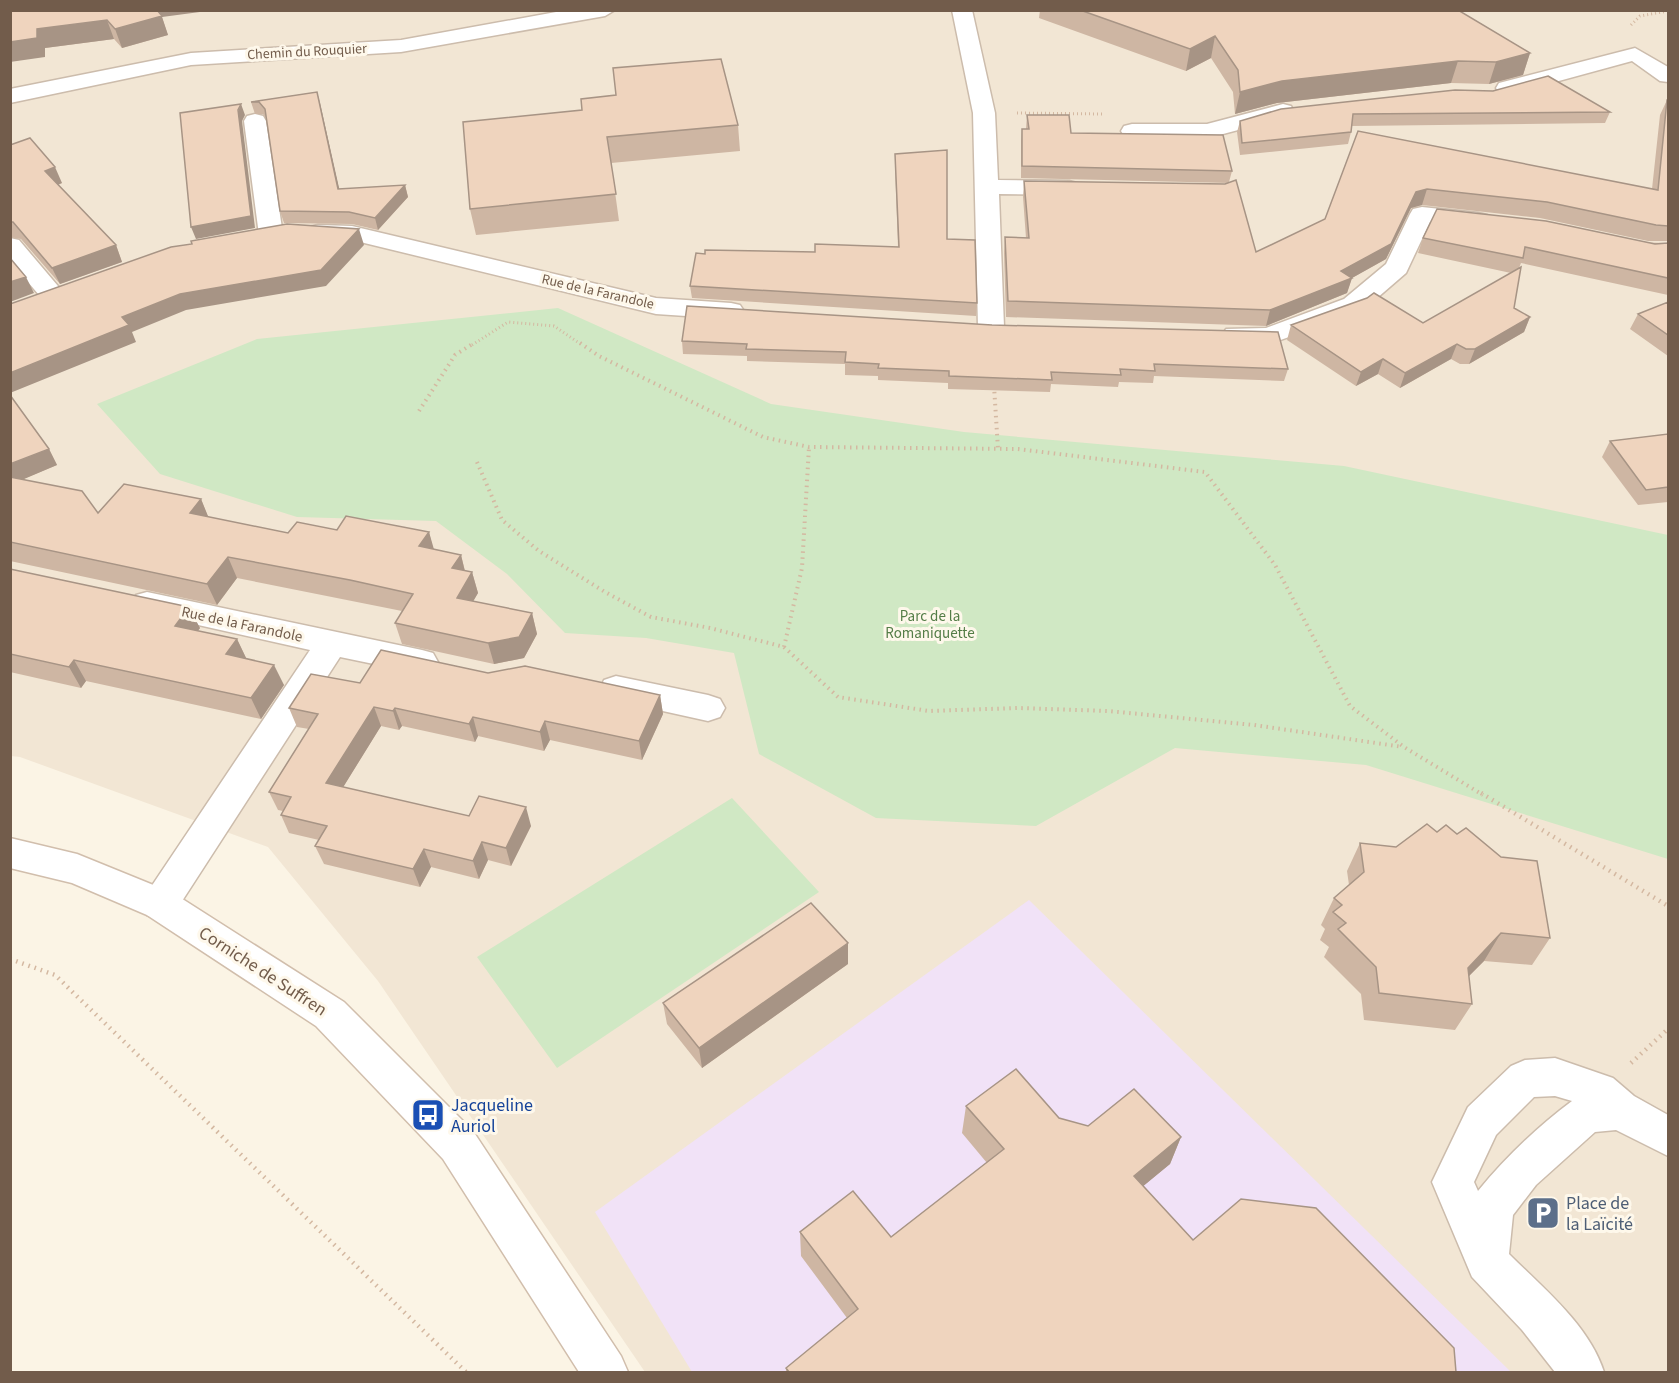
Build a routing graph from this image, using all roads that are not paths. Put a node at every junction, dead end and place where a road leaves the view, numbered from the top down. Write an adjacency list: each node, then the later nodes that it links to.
1 (605, 10): 5 (street, Chemin du Rouquier)
2 (962, 10): 9 (street)
3 (1668, 76): 4 (street)
4 (1489, 93)
5 (10, 96)
6 (1306, 109): 8 (street)
7 (255, 121): 14 (street, Rue de la Farandole)
8 (1132, 131)
9 (986, 187): 10 (street); 15 (street)
10 (1092, 188)
11 (1505, 223): 16 (street)
12 (10, 245): 13 (street)
13 (54, 297)
14 (752, 312)
15 (990, 327)
16 (1211, 334)
17 (114, 596): 18 (street, Rue de la Farandole)
18 (332, 643): 19 (street, Rue de la Farandole); 23 (street)
19 (448, 668)
20 (586, 682): 21 (street)
21 (708, 708)
22 (10, 853): 23 (street, Corniche de Suffren)
23 (160, 904): 27 (street, Corniche de Suffren)
24 (1620, 1110): 25 (street); 26 (street); 26 (street)
25 (1668, 1137)
26 (1487, 1262): 28 (street)
27 (605, 1372)
28 (1581, 1372)

